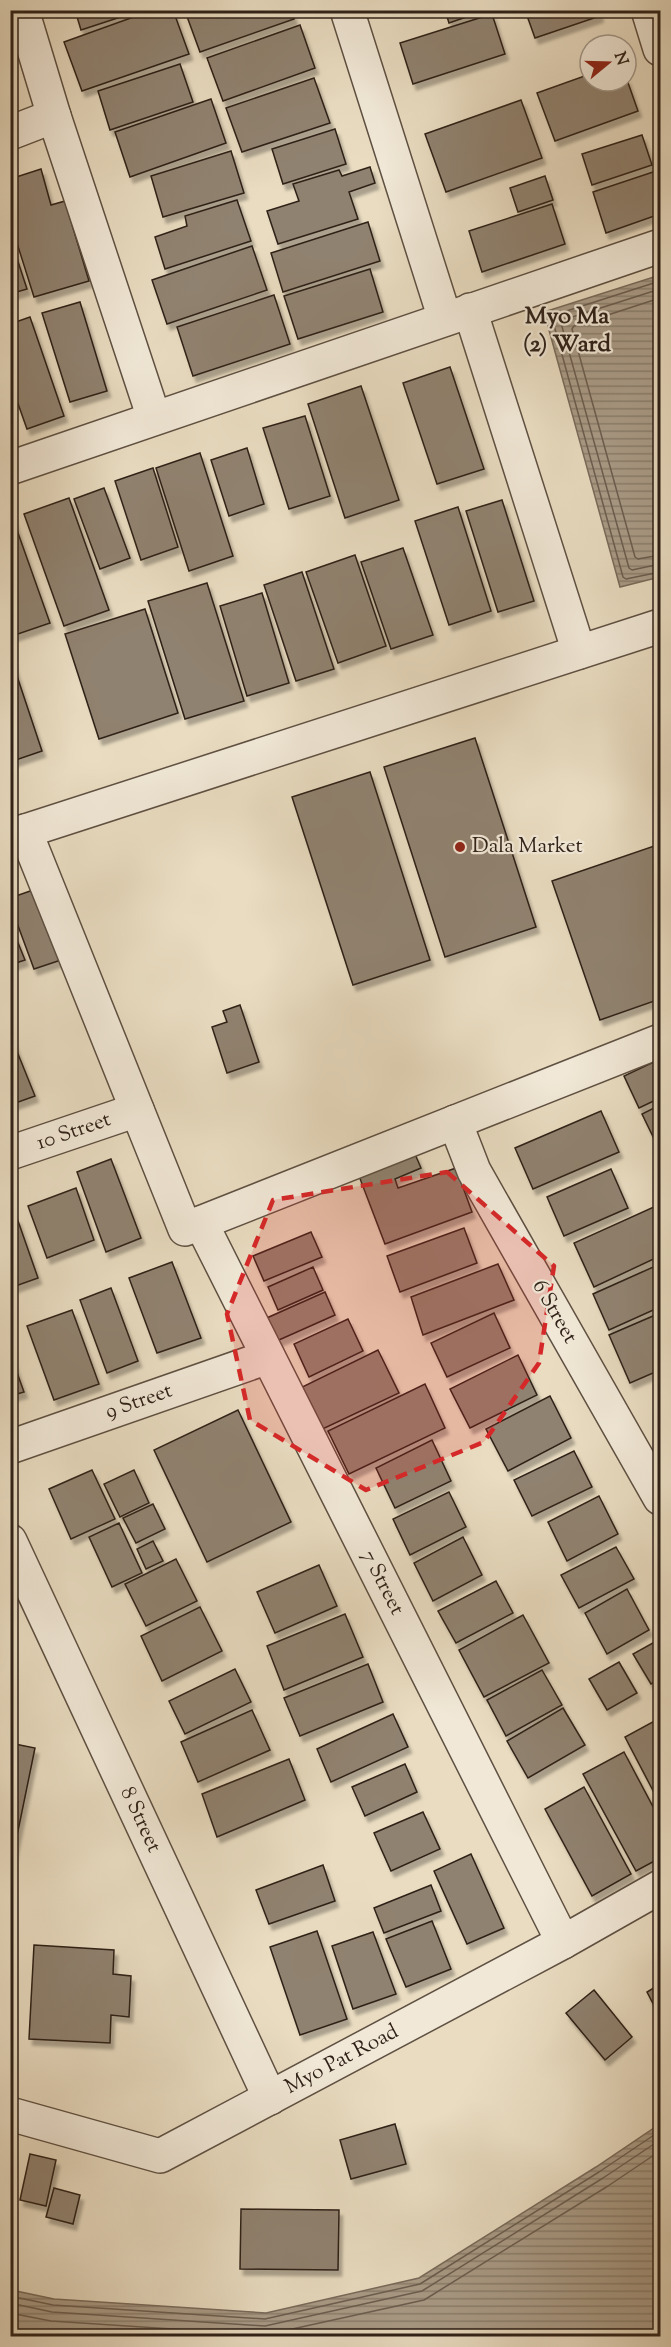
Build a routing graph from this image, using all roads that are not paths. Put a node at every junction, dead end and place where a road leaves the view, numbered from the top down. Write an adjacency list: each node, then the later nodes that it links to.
1 (22, 10): 5 (street)
2 (347, 10): 8 (street)
3 (648, 10): 4 (street)
4 (660, 49)
5 (54, 116): 6 (street); 9 (street)
6 (10, 133)
7 (660, 246): 8 (street)
8 (458, 314): 9 (street); 12 (street)
9 (154, 418): 10 (street)
10 (10, 468)
11 (660, 626): 12 (street)
12 (579, 652): 13 (street)
13 (18, 834): 15 (street)
14 (660, 1041): 16 (street)
15 (137, 1110): 17 (street, 10 Street); 18 (street)
16 (455, 1122): 18 (street); 21 (street, 6 Street)
17 (10, 1153)
18 (201, 1223): 19 (street, 7 Street)
19 (268, 1357): 20 (street, 9 Street); 24 (street, 7 Street)
20 (10, 1447)
21 (660, 1498)
22 (10, 1541): 25 (street, 8 Street)
23 (660, 1887): 24 (street, Myo Pat Road)
24 (563, 1942): 25 (street, Myo Pat Road)
25 (270, 2098): 26 (street, Myo Pat Road)
26 (10, 2114)

